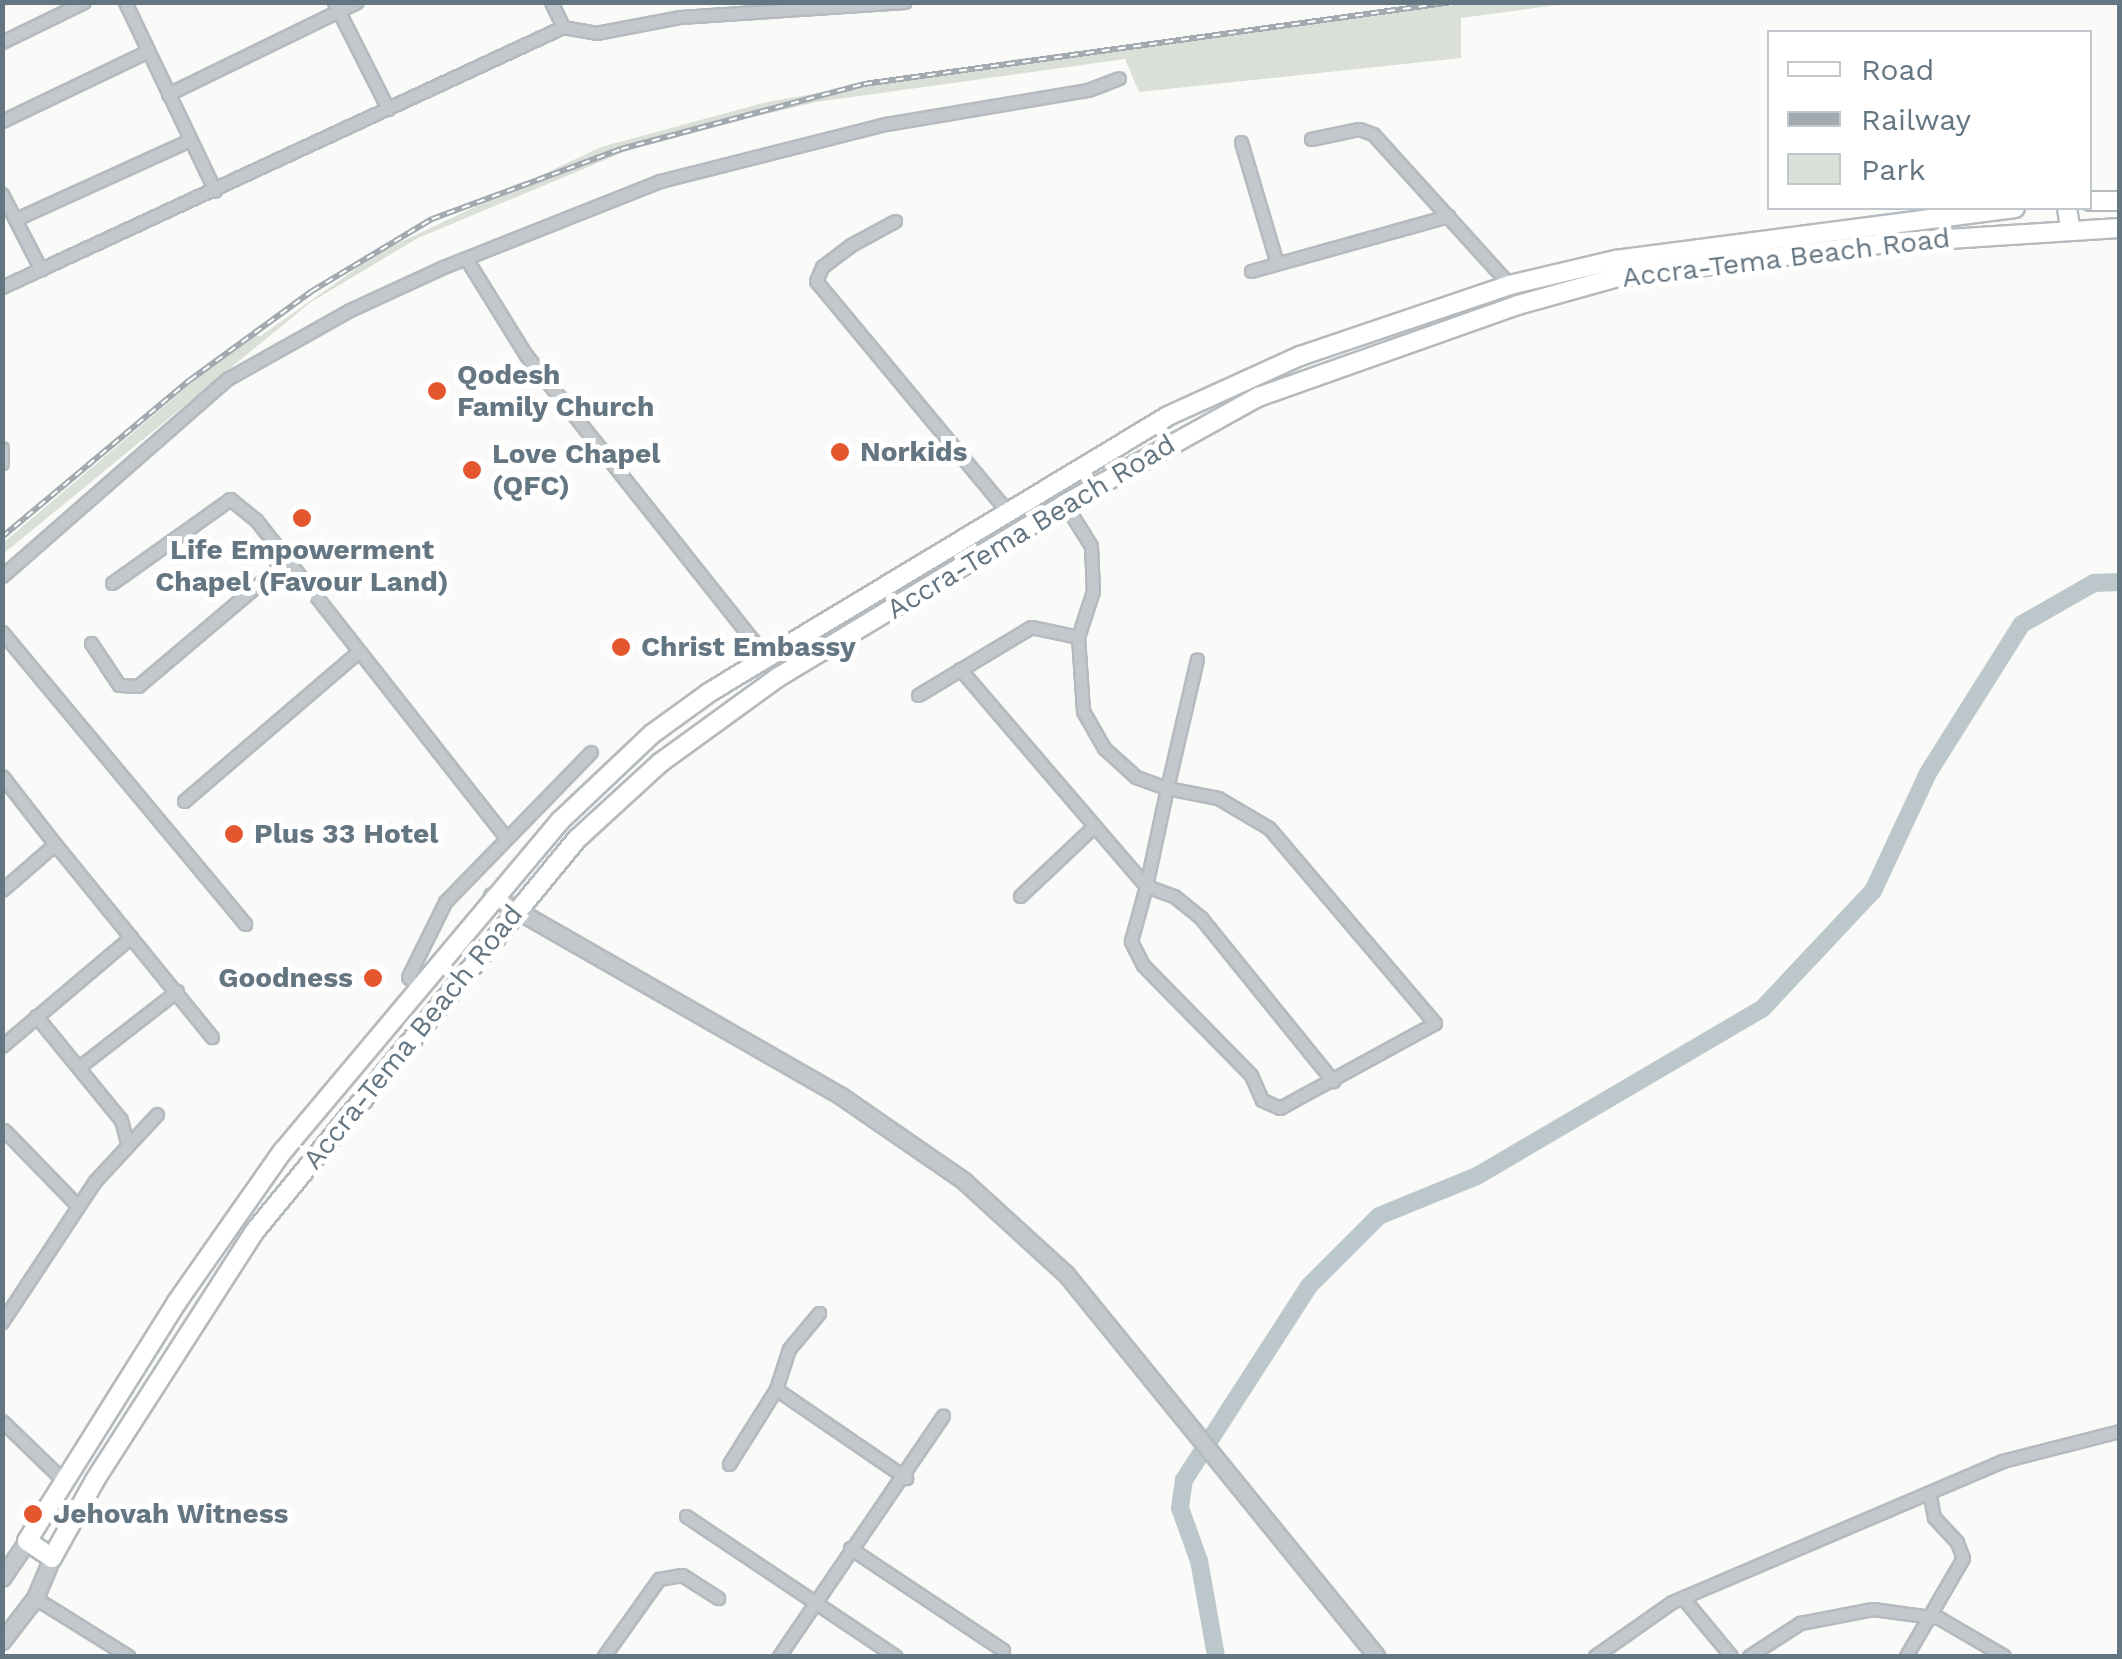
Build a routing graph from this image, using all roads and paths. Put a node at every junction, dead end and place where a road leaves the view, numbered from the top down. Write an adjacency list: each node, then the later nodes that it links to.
1 (84, 2): 8 (street)
2 (125, 2): 9 (street)
3 (357, 2): 6 (street)
4 (552, 2): 7 (street)
5 (905, 2): 7 (street)
6 (336, 7): 11 (street); 12 (street)
7 (563, 28): 12 (street)
8 (2, 42)
9 (148, 51): 11 (street); 13 (street)
10 (1119, 78): 28 (street)
11 (168, 94): 14 (street)
12 (388, 110): 17 (street)
13 (2, 120)
14 (190, 140): 17 (street); 24 (street)
15 (1312, 140): 23 (street)
16 (1241, 142): 29 (street)
17 (215, 191): 30 (street)
18 (2, 194): 24 (street)
19 (2092, 200): 20 (main road)
20 (2120, 200)
21 (2000, 210): 32 (main road, Accra-Tema Beach Road)
22 (2067, 210): 26 (main road)
23 (1448, 216): 29 (street); 32 (street)
24 (16, 220): 30 (street)
25 (895, 222): 37 (street)
26 (2070, 228): 27 (main road, Accra-Tema Beach Road); 36 (main road, Accra-Tema Beach Road)
27 (2120, 228)
28 (467, 260): 39 (street); 45 (street)
29 (1276, 260): 31 (street)
30 (41, 270): 33 (street)
31 (1250, 271)
32 (1510, 285): 37 (main road, Accra-Tema Beach Road)
33 (2, 287)
34 (2, 448): 35 (street)
35 (2, 463)
36 (1065, 504): 42 (street); 48 (main road, Accra-Tema Beach Road)
37 (1008, 512): 45 (main road, Accra-Tema Beach Road)
38 (286, 561): 40 (street); 43 (street); 44 (street)
39 (2, 576)
40 (112, 583)
41 (2, 632): 62 (street)
42 (1078, 638): 47 (street); 52 (street)
43 (92, 643)
44 (359, 651): 53 (street); 55 (street)
45 (765, 656): 48 (main road); 59 (main road, Accra-Tema Beach Road)
46 (1197, 658): 52 (street)
47 (960, 669): 49 (street); 54 (street)
48 (777, 678): 61 (main road, Accra-Tema Beach Road)
49 (918, 695)
50 (591, 752): 55 (street)
51 (2, 776): 56 (street)
52 (1167, 788): 57 (street); 70 (street)
53 (184, 801)
54 (1094, 826): 57 (street); 60 (street)
55 (504, 835): 64 (street)
56 (55, 844): 58 (street); 63 (street)
57 (1146, 886): 70 (street); 70 (street)
58 (2, 890)
59 (492, 896): 61 (street); 64 (main road, Accra-Tema Beach Road)
60 (1020, 896)
61 (516, 910): 88 (main road, Accra-Tema Beach Road); 101 (street)
62 (245, 924)
63 (131, 937): 65 (street); 66 (street)
64 (418, 986): 83 (main road, Accra-Tema Beach Road)
65 (177, 991): 67 (street); 69 (street)
66 (36, 1016): 68 (street); 69 (street)
67 (212, 1037)
68 (2, 1046)
69 (79, 1067): 73 (street)
70 (1333, 1081)
71 (157, 1114): 73 (street)
72 (4, 1130): 74 (street)
73 (127, 1143): 74 (street)
74 (78, 1206): 76 (street)
75 (819, 1313): 77 (street)
76 (2, 1322)
77 (776, 1388): 81 (street); 82 (street)
78 (943, 1416): 82 (street)
79 (2, 1421): 83 (street)
80 (2120, 1431): 84 (street)
81 (728, 1464)
82 (906, 1478): 87 (street)
83 (65, 1482): 86 (main road, Accra-Tema Beach Road)
84 (1928, 1492): 92 (street); 94 (street)
85 (686, 1516): 93 (street)
86 (27, 1541): 88 (main road); 89 (street)
87 (850, 1548): 93 (street); 96 (street)
88 (52, 1558): 90 (street)
89 (2, 1578)
90 (34, 1598): 95 (street); 97 (street)
91 (718, 1598): 98 (street)
92 (1683, 1598): 102 (street); 103 (street)
93 (813, 1603): 99 (street); 100 (street)
94 (1926, 1615): 104 (street); 105 (street); 106 (street)
95 (2, 1640)
96 (1004, 1650)
97 (128, 1656)
98 (604, 1656)
99 (779, 1656)
100 (895, 1656)
101 (1376, 1656)
102 (1595, 1656)
103 (1732, 1656)
104 (1749, 1656)
105 (1906, 1656)
106 (2004, 1656)

